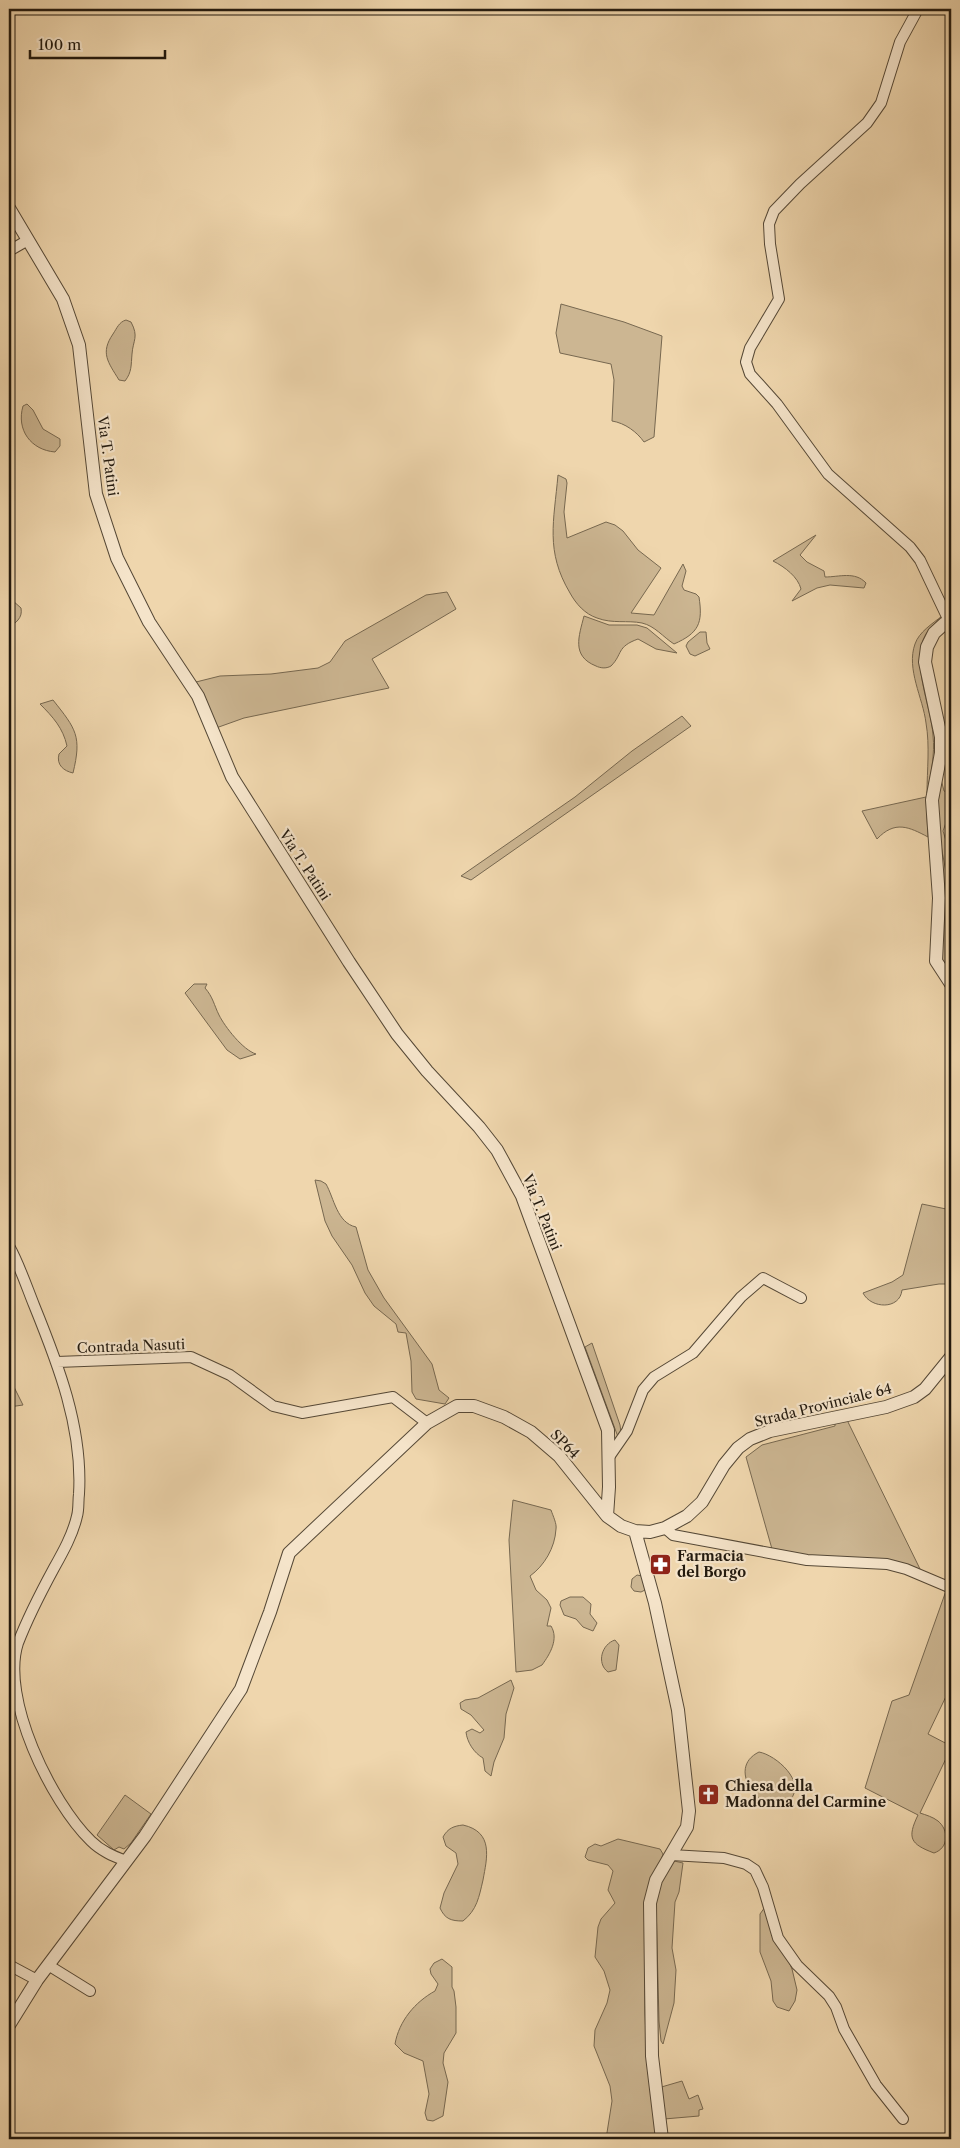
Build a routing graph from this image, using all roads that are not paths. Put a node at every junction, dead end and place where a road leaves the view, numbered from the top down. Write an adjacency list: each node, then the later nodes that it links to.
1 (918, 9): 5 (street)
2 (9, 208): 3 (street, Via T. Patini)
3 (28, 240): 4 (street); 12 (street, Via T. Patini)
4 (9, 250)
5 (950, 621): 6 (street)
6 (951, 984)
7 (9, 1246): 10 (street)
8 (801, 1298): 12 (street)
9 (951, 1357): 14 (street, Strada Provinciale 64 / SP64)
10 (56, 1362): 11 (street, Contrada Nasuti); 18 (street)
11 (427, 1423): 13 (street, SP64 / SP64); 18 (street, SP64)
12 (609, 1457): 13 (street, Via T. Patini)
13 (608, 1516): 15 (street, SP64 / SP64)
14 (665, 1528): 15 (street, Strada Provinciale 64 / SP64); 16 (street)
15 (635, 1530): 17 (street)
16 (951, 1588)
17 (671, 1855): 24 (street); 25 (street)
18 (126, 1861): 20 (street, SP64)
19 (9, 1965): 21 (street)
20 (48, 1965): 21 (street, SP64); 22 (street)
21 (37, 1980): 23 (street, SP64)
22 (90, 1991)
23 (9, 2025)
24 (903, 2119)
25 (662, 2139)

